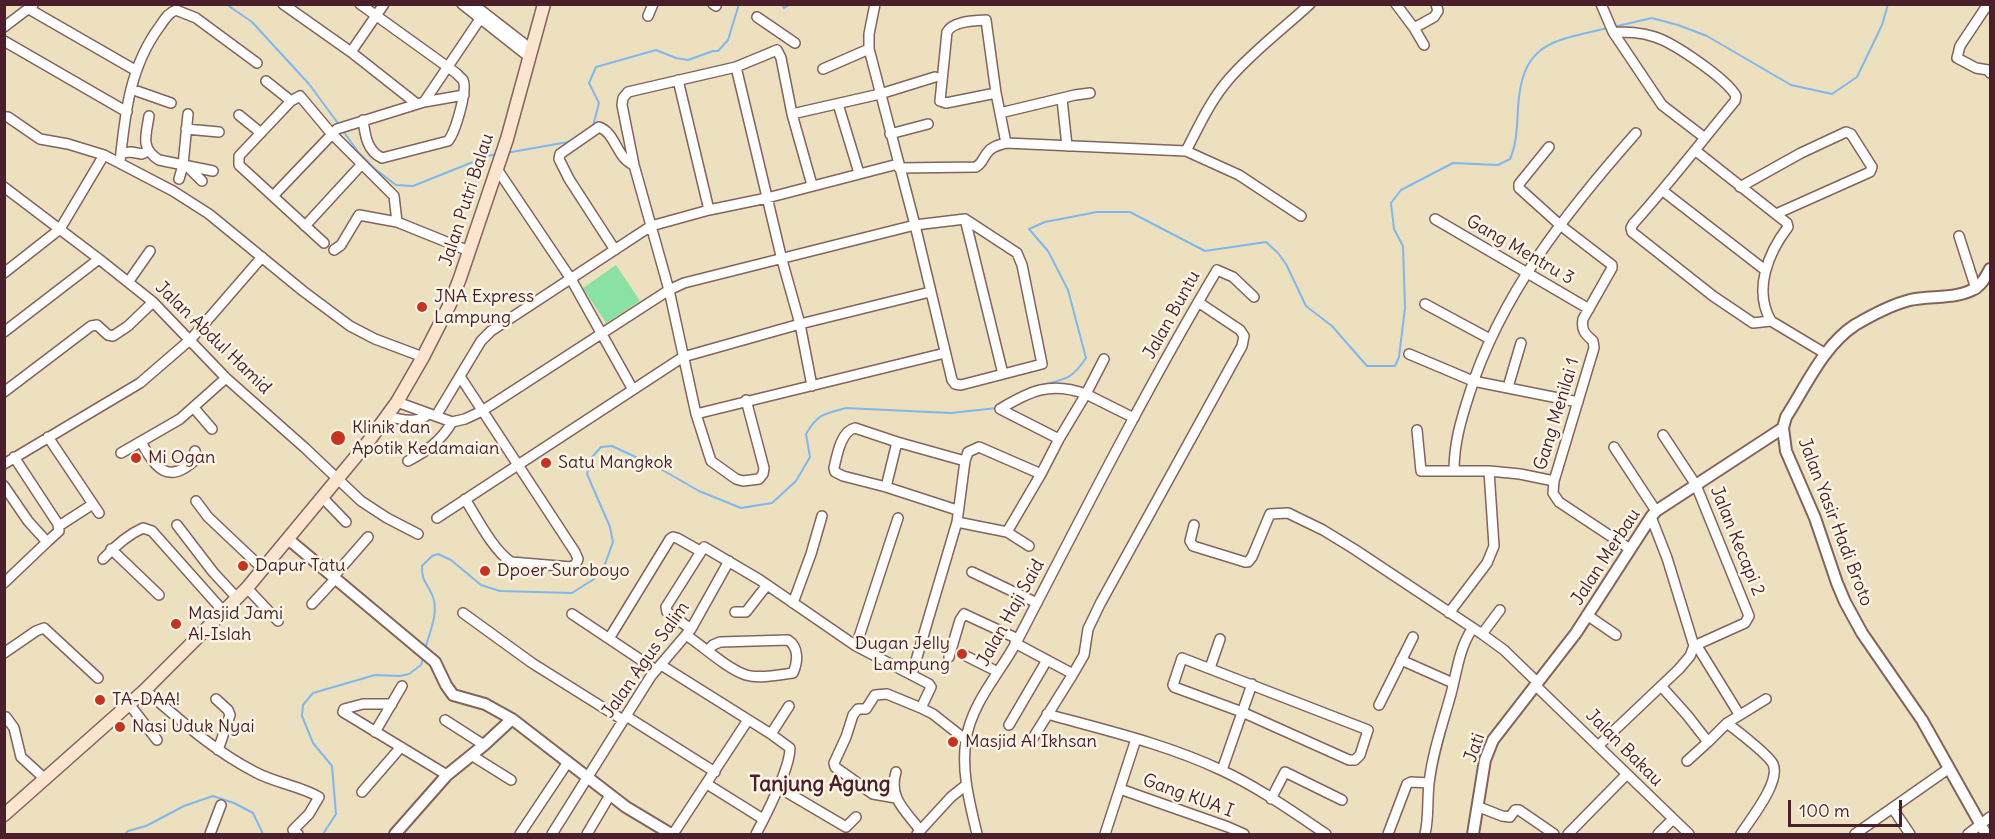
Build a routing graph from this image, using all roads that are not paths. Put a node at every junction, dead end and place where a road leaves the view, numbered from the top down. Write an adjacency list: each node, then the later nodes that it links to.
1 (360, 4): 15 (street)
2 (384, 4): 15 (street)
3 (462, 4): 18 (street)
4 (473, 4): 27 (street)
5 (544, 4): 27 (main road, Jalan Putri Balau)
6 (654, 4): 16 (street)
7 (875, 4): 24 (street)
8 (1311, 4): 66 (street)
9 (1396, 4): 20 (street)
10 (1436, 4): 20 (street)
11 (1988, 4): 33 (street)
12 (285, 5): 26 (street)
13 (32, 7): 19 (street); 32 (street)
14 (1602, 8): 21 (street)
15 (376, 16): 26 (street); 29 (street)
16 (648, 16)
17 (757, 17): 25 (street)
18 (480, 19): 27 (street); 29 (street)
19 (4, 27)
20 (1414, 28): 23 (street)
21 (1612, 30): 62 (street); 62 (street)
22 (4, 40): 47 (street)
23 (1424, 45)
24 (868, 49): 31 (street); 40 (street)
25 (777, 50): 30 (street); 50 (street)
26 (351, 52): 45 (street)
27 (530, 53): 71 (main road, Jalan Putri Balau)
28 (257, 63): 32 (street)
29 (446, 67): 41 (street); 45 (street)
30 (736, 67): 35 (street); 86 (street)
31 (823, 69)
32 (135, 70): 37 (street)
33 (1990, 73)
34 (935, 77): 40 (street)
35 (678, 80): 73 (street); 87 (street)
36 (266, 81): 43 (street)
37 (131, 89): 44 (street); 47 (street)
38 (996, 93): 38 (street); 48 (street)
39 (1090, 93): 42 (street)
40 (880, 94): 46 (street); 61 (street)
41 (464, 95): 45 (street); 54 (street)
42 (1062, 99): 48 (street); 64 (street)
43 (291, 101): 57 (street); 59 (street)
44 (171, 103)
45 (420, 103): 54 (street)
46 (838, 104): 50 (street); 78 (street)
47 (127, 112): 70 (street)
48 (1000, 113): 63 (street)
49 (188, 114): 56 (street)
50 (792, 114): 81 (street)
51 (239, 115): 59 (street)
52 (149, 116): 68 (street)
53 (4, 117): 69 (street)
54 (360, 121): 57 (street)
55 (928, 124): 61 (street)
56 (186, 129): 58 (street); 74 (street)
57 (334, 131): 72 (street); 85 (street)
58 (219, 132)
59 (261, 133): 85 (street)
60 (1636, 133): 94 (street)
61 (890, 134): 75 (street)
62 (1705, 138): 67 (street)
63 (1006, 143): 64 (street); 75 (street)
64 (1067, 146): 66 (street)
65 (1549, 147): 94 (street)
66 (1186, 151): 89 (street)
67 (1696, 152): 83 (street); 84 (street)
68 (145, 153): 70 (street); 74 (street); 76 (street)
69 (104, 155): 70 (street); 97 (street)
70 (121, 158): 76 (street)
71 (499, 163): 103 (main road, Jalan Putri Balau); 111 (street)
72 (362, 164): 92 (street); 95 (street)
73 (634, 165): 96 (street); 101 (street)
74 (186, 166): 77 (street); 79 (street); 80 (street)
75 (898, 166): 78 (street); 93 (street)
76 (130, 167): 104 (street)
77 (213, 171)
78 (859, 173): 81 (street)
79 (179, 179)
80 (202, 180)
81 (813, 185): 86 (street)
82 (4, 187): 97 (street, Jalan Abdul Hamid)
83 (1740, 187): 88 (street); 88 (street)
84 (1663, 191): 108 (street); 121 (street)
85 (273, 196): 95 (street)
86 (767, 198): 87 (street); 106 (street)
87 (709, 210): 96 (street)
88 (1776, 214): 108 (street)
89 (1300, 216)
90 (964, 219): 93 (street); 134 (street); 134 (street)
91 (1435, 219): 110 (street, Gang Mentru 3)
92 (396, 222): 100 (street); 103 (street)
93 (915, 225): 106 (street); 115 (street)
94 (1560, 225): 110 (street); 120 (street, Gang Menilai 1)
95 (305, 226): 99 (street)
96 (651, 226): 101 (street); 114 (street)
97 (60, 229): 105 (street, Jalan Abdul Hamid); 109 (street)
98 (1959, 236): 113 (street)
99 (324, 243)
100 (334, 250)
101 (615, 250): 111 (street)
102 (150, 251): 112 (street)
103 (470, 251): 131 (main road, Jalan Putri Balau)
104 (262, 257): 125 (street); 131 (street)
105 (99, 259): 112 (street, Jalan Abdul Hamid); 123 (street)
106 (782, 260): 114 (street); 122 (street)
107 (1990, 269): 113 (street)
108 (1765, 270): 121 (street)
109 (4, 273)
110 (1527, 274): 120 (street, Gang Mentru 3); 126 (street)
111 (571, 279): 124 (street); 136 (street)
112 (129, 281): 117 (street, Jalan Abdul Hamid)
113 (1976, 289): 130 (street, Jalan Yasir Hadi Broto)
114 (669, 290): 124 (street); 132 (street)
115 (930, 292): 122 (street); 128 (street)
116 (1254, 297): 118 (street, Jalan Buntu)
117 (153, 302): 125 (street, Jalan Abdul Hamid); 141 (street)
118 (1198, 302): 151 (street, Jalan Buntu); 242 (street)
119 (1425, 304): 126 (street)
120 (1589, 309): 145 (street, Gang Menilai 1)
121 (1771, 321): 130 (street)
122 (800, 324): 132 (street); 138 (street)
123 (4, 332)
124 (603, 334): 140 (street); 147 (street)
125 (190, 339): 135 (street, Jalan Abdul Hamid); 157 (street)
126 (1490, 339): 137 (street)
127 (1521, 343): 139 (street)
128 (945, 353): 134 (street); 138 (street)
129 (1409, 354): 137 (street)
130 (1826, 354): 153 (street, Jalan Yasir Hadi Broto)
131 (423, 357): 144 (main road, Jalan Putri Balau)
132 (683, 357): 140 (street); 148 (street)
133 (1104, 359): 142 (street)
134 (1003, 374)
135 (226, 378): 146 (street); 172 (street, Jalan Abdul Hamid)
136 (461, 378): 147 (street); 149 (street)
137 (1473, 381): 139 (street); 169 (street)
138 (812, 386): 143 (street)
139 (1508, 387): 145 (street)
140 (632, 388): 168 (street)
141 (4, 392)
142 (1086, 394): 151 (street); 158 (street); 158 (street)
143 (746, 400): 148 (street); 148 (street)
144 (397, 402): 149 (street); 150 (main road, Jalan Putri Balau)
145 (1578, 402): 173 (street, Gang Menilai 1)
146 (194, 408): 154 (street); 159 (street)
147 (482, 411): 152 (street); 168 (street)
148 (696, 414)
149 (433, 415): 150 (street); 152 (street)
150 (387, 416): 172 (main road, Jalan Putri Balau)
151 (1134, 418): 212 (street, Jalan Haji Said)
152 (452, 422): 165 (street)
153 (1783, 428): 174 (street, Jalan Merbau); 281 (street, Jalan Yasir Hadi Broto)
154 (212, 429)
155 (1418, 430): 169 (street)
156 (1663, 435): 174 (street)
157 (48, 437): 164 (street); 180 (street)
158 (1059, 439): 171 (street)
159 (141, 442): 162 (street); 163 (street)
160 (897, 442): 166 (street); 176 (street); 176 (street)
161 (1614, 447): 183 (street)
162 (195, 450)
163 (121, 453)
164 (14, 457): 167 (street); 191 (street)
165 (408, 461)
166 (965, 461): 171 (street); 181 (street)
167 (4, 464)
168 (516, 465): 178 (street); 178 (street)
169 (1454, 471): 170 (street)
170 (1489, 471): 173 (street); 219 (street)
171 (1041, 474): 192 (street)
172 (336, 479): 177 (main road, Jalan Putri Balau); 193 (street, Jalan Abdul Hamid)
173 (1554, 481): 199 (street, Gang Menilai 1)
174 (1696, 485): 183 (street, Jalan Merbau); 231 (street, Jalan Kecapi 2)
175 (4, 486): 196 (street)
176 (886, 487): 181 (street)
177 (322, 497): 187 (street); 195 (main road, Jalan Putri Balau)
178 (465, 500): 185 (street)
179 (196, 501): 203 (street)
180 (93, 504): 182 (street); 191 (street)
181 (957, 510): 188 (street)
182 (99, 513)
183 (1653, 514): 199 (street, Jalan Merbau); 231 (street)
184 (822, 516): 211 (street)
185 (437, 518)
186 (898, 518): 230 (street)
187 (346, 522)
188 (957, 522): 192 (street); 241 (street)
189 (177, 525): 210 (street)
190 (1194, 525): 219 (street, Jalan Bakau)
191 (59, 526): 196 (street)
192 (1007, 532): 197 (street)
193 (418, 534)
194 (368, 537): 205 (street)
195 (288, 539): 203 (main road, Jalan Putri Balau); 205 (street)
196 (47, 542): 206 (street)
197 (1029, 546)
198 (111, 549): 201 (street); 209 (street); 215 (street)
199 (1630, 549): 220 (street, Jalan Merbau)
200 (700, 551): 202 (street); 223 (street); 226 (street)
201 (103, 559)
202 (729, 561): 207 (street); 223 (street, Jalan Agus Salim)
203 (263, 569): 208 (main road, Jalan Putri Balau)
204 (972, 572): 212 (street)
205 (335, 577): 213 (street); 262 (street)
206 (4, 583)
207 (767, 585): 211 (street); 216 (street)
208 (247, 588): 210 (main road, Jalan Putri Balau); 221 (street)
209 (159, 595)
210 (237, 598): 215 (main road, Jalan Putri Balau)
211 (793, 603): 230 (street)
212 (1037, 603): 229 (street, Jalan Haji Said)
213 (312, 604)
214 (1500, 610): 224 (street)
215 (224, 612): 249 (main road, Jalan Putri Balau)
216 (735, 612)
217 (463, 613): 261 (street)
218 (572, 614): 226 (street)
219 (1449, 614): 222 (street, Jalan Bakau)
220 (1587, 615): 225 (street); 245 (street, Jalan Merbau)
221 (278, 621)
222 (1472, 629): 224 (street, Jalan Bakau); 244 (street)
223 (689, 632): 232 (street); 238 (street, Jalan Agus Salim)
224 (1482, 634): 245 (street, Jalan Bakau)
225 (1616, 635)
226 (610, 637): 238 (street)
227 (1413, 637): 237 (street)
228 (1220, 639): 239 (street)
229 (1016, 641): 235 (street); 236 (street); 240 (street, Jalan Haji Said)
230 (856, 646): 241 (street)
231 (1695, 646): 248 (street); 259 (street)
232 (708, 650): 232 (street)
233 (4, 653): 243 (street)
234 (966, 656): 240 (street)
235 (949, 657)
236 (1047, 660): 242 (street); 266 (street)
237 (1401, 660): 244 (street); 254 (street)
238 (659, 667): 261 (street, Jalan Agus Salim); 264 (street)
239 (1210, 668): 246 (street); 257 (street)
240 (998, 672): 272 (street, Jalan Haji Said)
241 (912, 674): 256 (street)
242 (1073, 674): 258 (street)
243 (98, 678)
244 (1453, 683): 290 (street)
245 (1536, 683): 275 (street, Jalan Bakau); 301 (street, Jati)
246 (1252, 684): 257 (street); 257 (street)
247 (402, 686): 253 (street)
248 (1661, 686): 273 (street); 275 (street)
249 (145, 690): 252 (main road, Jalan Putri Balau); 277 (street)
250 (216, 699): 277 (street)
251 (1766, 699): 259 (street)
252 (129, 704): 271 (street); 288 (main road, Jalan Putri Balau)
253 (392, 704): 267 (street); 267 (street)
254 (1379, 705)
255 (789, 706): 268 (street)
256 (921, 708): 272 (street); 297 (street)
257 (1242, 712): 282 (street)
258 (1047, 714): 269 (street); 270 (street)
259 (1739, 714): 265 (street)
260 (6, 717): 288 (street)
261 (625, 718): 283 (street); 287 (street, Jalan Agus Salim)
262 (512, 719): 274 (street); 280 (street)
263 (445, 720): 274 (street)
264 (748, 720): 268 (street); 283 (street)
265 (1727, 723): 273 (street); 329 (street)
266 (1009, 725)
267 (375, 732): 276 (street)
268 (771, 734): 293 (street)
269 (1033, 738)
270 (1136, 739): 282 (street); 294 (street)
271 (157, 740)
272 (966, 740): 292 (street, Jalan Haji Said)
273 (1708, 742): 279 (street)
274 (484, 745): 278 (street)
275 (1599, 745): 285 (street, Jalan Bakau)
276 (401, 747): 286 (street); 295 (street)
277 (218, 750): 311 (street)
278 (471, 755): 286 (street); 289 (street)
279 (1687, 761)
280 (568, 762): 287 (street); 313 (street)
281 (1948, 769): 302 (street); 308 (street, Jalan Yasir Hadi Broto)
282 (1222, 770): 298 (street)
283 (715, 772): 291 (street)
284 (896, 772): 297 (street)
285 (1627, 774): 307 (street, Jalan Bakau); 326 (street)
286 (447, 775): 312 (street)
287 (588, 777): 296 (street); 314 (street, Jalan Agus Salim)
288 (44, 778): 303 (main road, Jalan Putri Balau)
289 (511, 780)
290 (1429, 783): 322 (street); 323 (street)
291 (707, 784): 306 (street); 316 (street)
292 (966, 785): 309 (street); 318 (street, Jalan Haji Said)
293 (778, 787): 304 (street); 306 (street)
294 (1120, 789): 319 (street); 320 (street, Gang KUA I)
295 (362, 792)
296 (610, 795): 315 (street); 316 (street)
297 (896, 798): 309 (street)
298 (1271, 799): 299 (street); 321 (street)
299 (1342, 800)
300 (221, 805): 310 (street)
301 (1479, 807): 324 (street, Jati); 325 (street)
302 (1893, 809): 330 (street); 331 (street)
303 (4, 815)
304 (856, 817)
305 (1990, 817): 308 (street)
306 (764, 819): 317 (street)
307 (1673, 819): 327 (street); 328 (street, Jalan Bakau)
308 (1983, 830): 332 (street)
309 (918, 832)
310 (210, 834)
311 (297, 834)
312 (395, 834)
313 (520, 834)
314 (552, 834)
315 (587, 834)
316 (672, 834)
317 (756, 834)
318 (976, 834)
319 (1105, 834)
320 (1244, 834)
321 (1326, 834)
322 (1388, 834)
323 (1425, 834)
324 (1473, 834)
325 (1554, 834)
326 (1568, 834)
327 (1658, 834)
328 (1689, 834)
329 (1741, 834)
330 (1854, 834)
331 (1910, 834)
332 (1968, 834)

